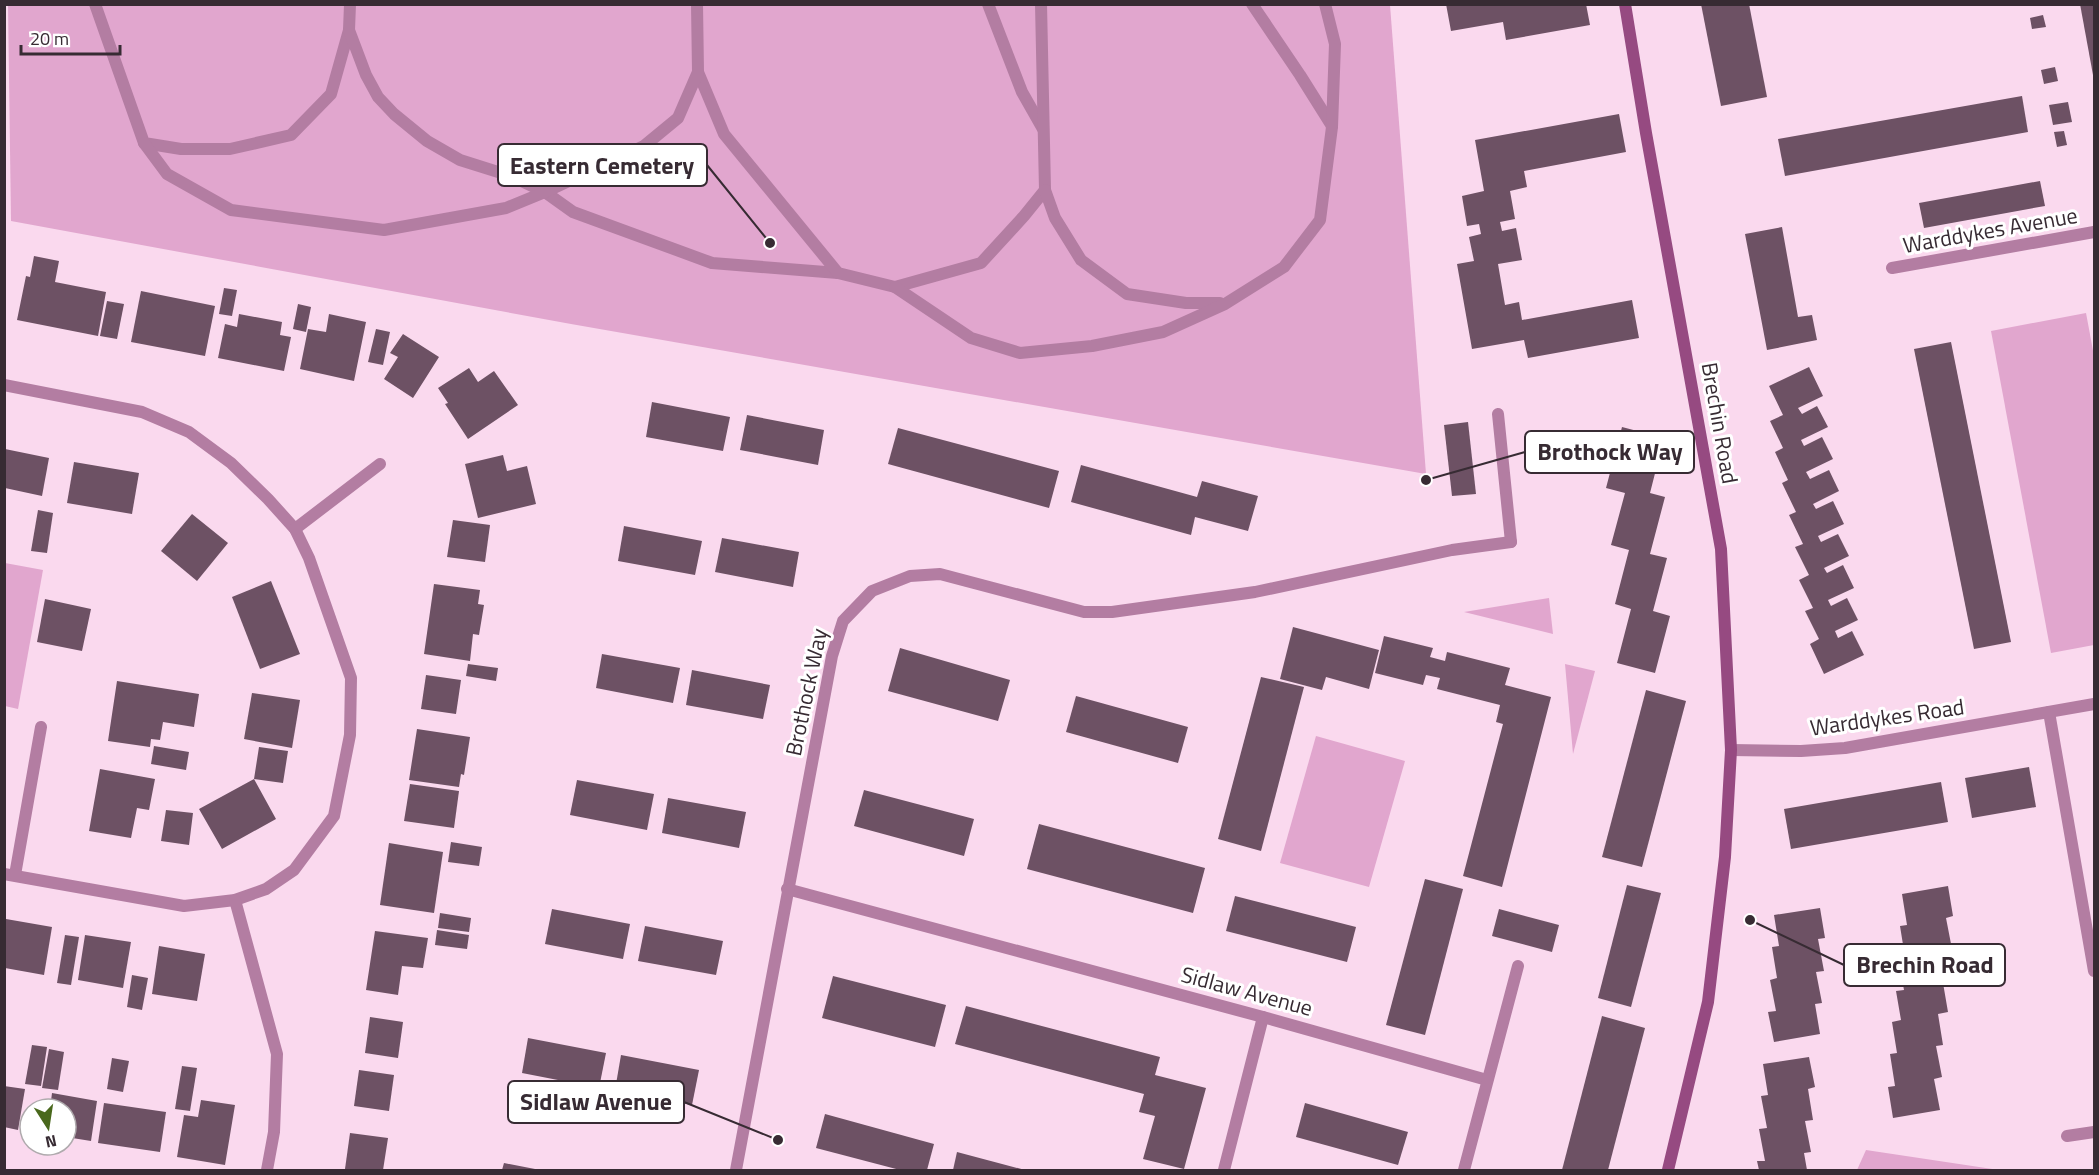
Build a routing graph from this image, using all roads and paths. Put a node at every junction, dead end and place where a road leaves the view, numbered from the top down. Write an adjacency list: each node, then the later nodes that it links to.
1 (95, 4): 13 (street)
2 (350, 4): 9 (street)
3 (697, 4): 10 (street)
4 (988, 4): 12 (street)
5 (1041, 4): 12 (street)
6 (1252, 4): 11 (street)
7 (1325, 4): 11 (street)
8 (1625, 4): 28 (street, Brechin Road)
9 (349, 30): 13 (street); 15 (street)
10 (698, 72): 15 (street); 18 (street)
11 (1332, 127): 20 (street)
12 (1044, 131): 14 (street)
13 (144, 143): 15 (street)
14 (1045, 190): 19 (street); 20 (street)
15 (545, 192): 18 (street)
16 (2094, 232): 17 (street, Warddykes Avenue)
17 (1892, 268)
18 (838, 273): 19 (street)
19 (895, 287): 20 (street)
20 (1225, 304)
21 (4, 385): 24 (street)
22 (1498, 414): 30 (street, Brothock Way)
23 (380, 464): 24 (street)
24 (295, 529): 31 (street)
25 (2094, 704): 26 (street, Warddykes Road)
26 (2049, 712): 28 (street, Warddykes Road); 33 (street)
27 (41, 727): 29 (street)
28 (1731, 750): 42 (street, Brechin Road)
29 (10, 874): 31 (street)
30 (787, 890): 34 (street, Sidlaw Avenue); 39 (street, Brothock Way)
31 (235, 900): 38 (street)
32 (1518, 966): 35 (street)
33 (2094, 970)
34 (1263, 1017): 35 (street, Sidlaw Avenue); 40 (street)
35 (1487, 1080): 41 (street)
36 (2094, 1132): 37 (street)
37 (2067, 1136)
38 (267, 1170)
39 (736, 1170)
40 (1224, 1170)
41 (1464, 1170)
42 (1668, 1170)

